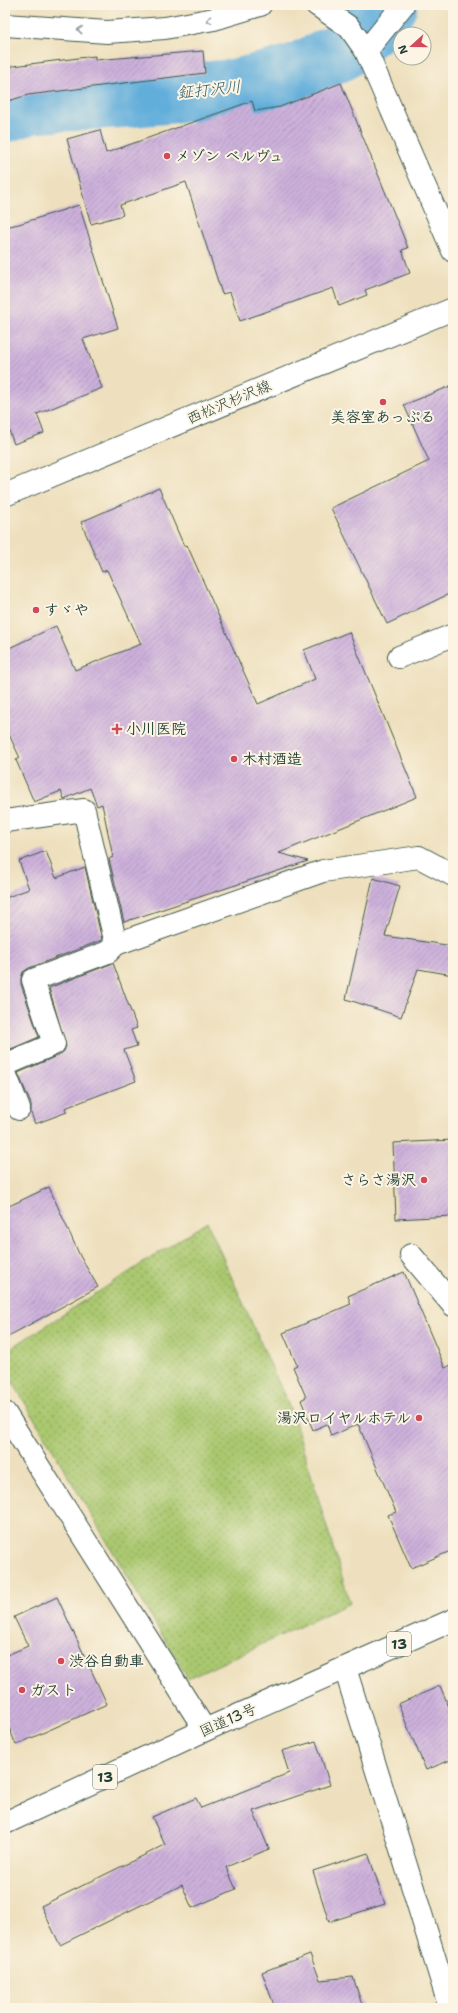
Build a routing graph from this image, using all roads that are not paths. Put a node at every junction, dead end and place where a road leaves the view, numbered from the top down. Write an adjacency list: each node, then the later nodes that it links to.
1 (260, 5): 4 (main road, one-way to 4)
2 (316, 5): 5 (main road)
3 (403, 5): 5 (main road)
4 (5, 25)
5 (366, 51): 6 (main road)
6 (453, 251)
7 (453, 309): 8 (main road, 西松沢杉沢線)
8 (5, 495)
9 (453, 635): 10 (main road)
10 (399, 657)
11 (5, 821): 13 (main road)
12 (453, 875): 13 (main road)
13 (116, 944): 14 (main road)
14 (5, 1065)
15 (5, 1073): 16 (main road)
16 (19, 1109)
17 (411, 1256): 18 (main road)
18 (453, 1305)
19 (5, 1413): 22 (main road)
20 (453, 1620): 21 (main road, 国道13号 / 13)
21 (345, 1668): 22 (main road, 国道13号 / 13); 24 (main road)
22 (204, 1730): 23 (main road, 国道13号 / 13)
23 (5, 1823)
24 (450, 2008)

